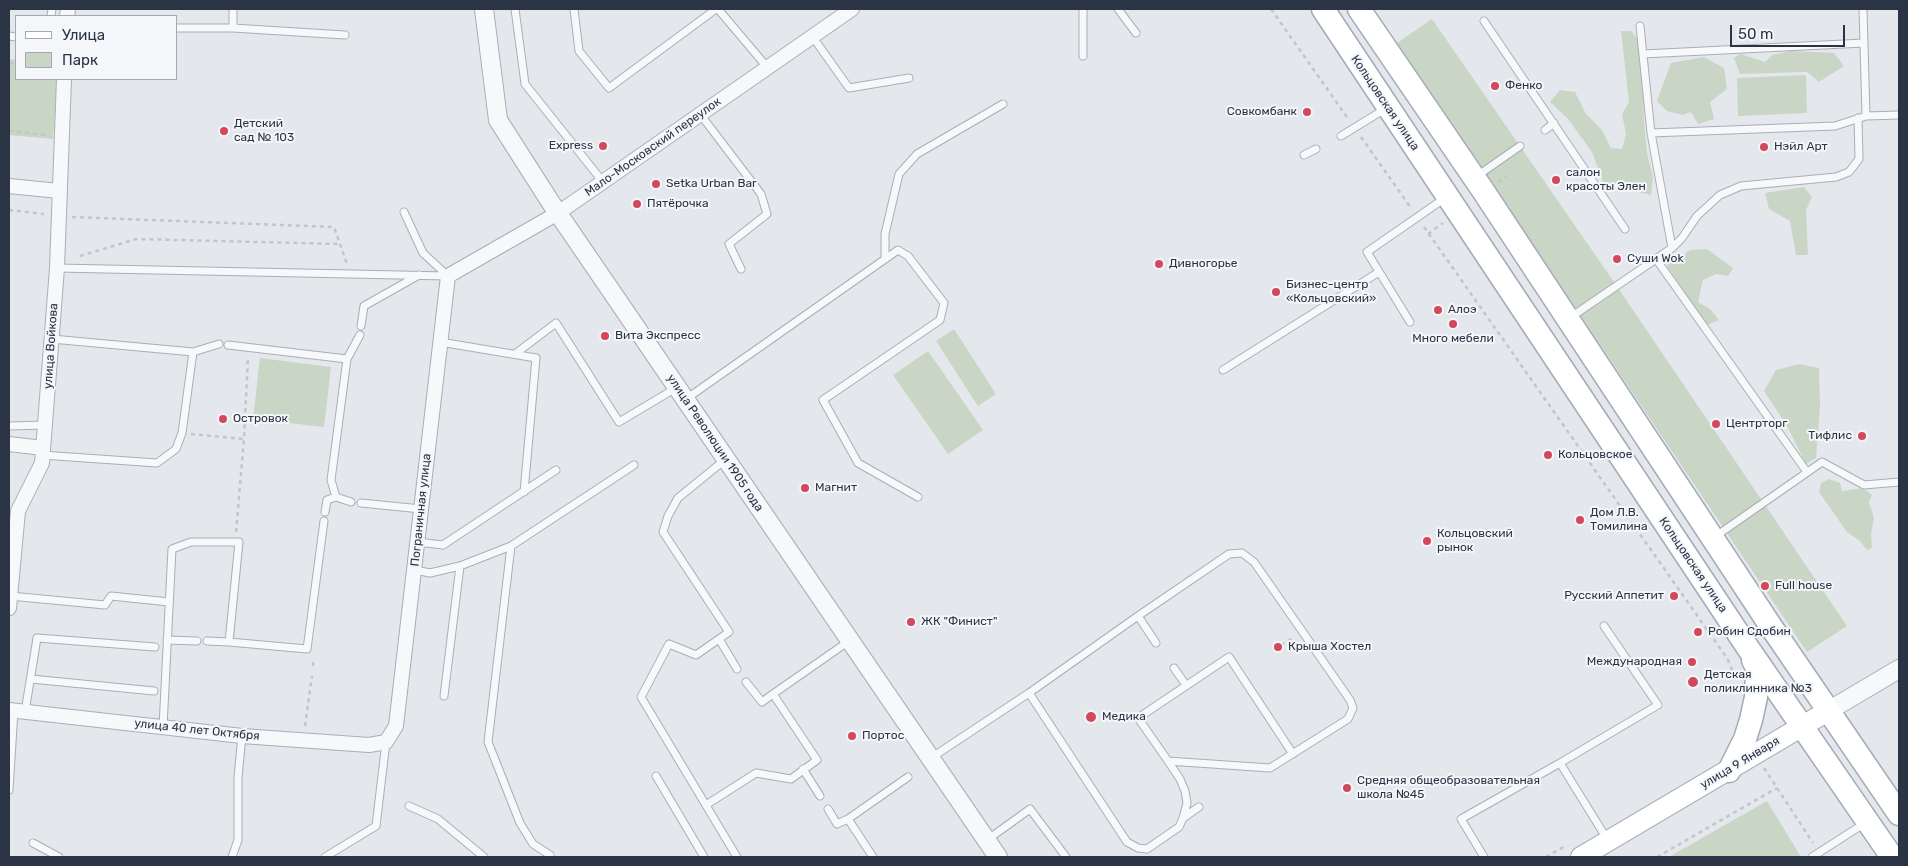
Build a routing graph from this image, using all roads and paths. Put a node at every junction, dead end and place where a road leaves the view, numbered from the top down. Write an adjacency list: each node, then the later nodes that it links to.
1 (233, 9): 16 (lane)
2 (484, 9): 48 (street, улица Революции 1905 года)
3 (514, 9): 42 (lane)
4 (574, 9): 5 (lane)
5 (717, 9): 23 (lane)
6 (852, 9): 18 (street, Мало-Московский переулок)
7 (1083, 9): 22 (lane)
8 (1118, 9): 17 (lane)
9 (1271, 9): 32 (path)
10 (1323, 9): 27 (main road, Кольцовская улица)
11 (1359, 9): 41 (main road)
12 (1863, 9): 20 (lane)
13 (1484, 21): 31 (lane)
14 (1640, 26): 21 (lane)
15 (178, 28): 16 (lane)
16 (233, 28): 19 (lane)
17 (1136, 33)
18 (812, 35): 23 (street, Мало-Московский переулок); 24 (lane)
19 (345, 36)
20 (1864, 43): 21 (lane); 30 (lane)
21 (1642, 54): 35 (lane)
22 (1083, 56)
23 (767, 67): 28 (street, Мало-Московский переулок)
24 (909, 78)
25 (64, 80): 44 (street, улица Войкова)
26 (1004, 104): 55 (lane)
27 (1388, 107): 32 (lane); 45 (main road, Кольцовская улица)
28 (700, 114): 42 (street, Мало-Московский переулок); 58 (lane)
29 (1899, 115): 30 (lane)
30 (1862, 117): 35 (lane); 53 (lane)
31 (1554, 123): 33 (lane); 51 (lane)
32 (1354, 128): 37 (lane); 50 (path)
33 (1545, 130)
34 (9, 131): 36 (path)
35 (1651, 133): 53 (lane)
36 (50, 135)
37 (1341, 136)
38 (1520, 146): 41 (lane)
39 (1316, 148): 40 (lane)
40 (1304, 155)
41 (1474, 178): 45 (main road); 63 (main road)
42 (604, 182): 48 (street, Мало-Московский переулок)
43 (9, 186): 44 (street)
44 (59, 191): 49 (street, улица Войкова)
45 (1447, 196): 50 (lane); 114 (main road, Кольцовская улица)
46 (9, 210): 49 (path)
47 (404, 212): 62 (lane)
48 (558, 213): 62 (street, Мало-Московский переулок); 76 (street, улица Революции 1905 года)
49 (58, 216): 52 (path); 57 (street, улица Войкова)
50 (1417, 217): 59 (lane); 122 (path)
51 (1625, 229)
52 (340, 244): 54 (path); 60 (path)
53 (1672, 248): 56 (lane)
54 (79, 257)
55 (885, 259): 76 (lane); 90 (lane)
56 (1656, 259): 63 (lane); 86 (lane)
57 (57, 268): 60 (lane); 67 (street, улица Войкова)
58 (741, 269)
59 (1379, 272): 64 (lane); 75 (lane)
60 (350, 273): 61 (lane)
61 (419, 275): 62 (lane); 65 (lane)
62 (448, 276): 68 (street, Пограничная улица)
63 (1568, 319): 96 (main road)
64 (1410, 322)
65 (361, 326)
66 (360, 335): 74 (lane)
67 (52, 339): 72 (lane); 77 (street, улица Войкова)
68 (440, 342): 73 (lane); 93 (street, Пограничная улица)
69 (219, 344): 72 (lane)
70 (228, 345): 71 (lane)
71 (249, 348): 74 (lane); 80 (path)
72 (193, 352): 79 (lane)
73 (515, 354): 76 (lane); 88 (lane)
74 (347, 359): 89 (lane)
75 (1223, 370)
76 (681, 393): 83 (street, улица Революции 1905 года)
77 (45, 425): 78 (lane); 82 (street, улица Войкова)
78 (9, 426)
79 (182, 433): 80 (path); 82 (lane)
80 (244, 439): 97 (path)
81 (9, 444): 82 (street)
82 (43, 451): 99 (street, улица Войкова)
83 (726, 459): 107 (lane); 109 (street, улица Революции 1905 года)
84 (634, 465): 100 (lane)
85 (556, 470): 88 (lane)
86 (1807, 472): 87 (lane); 96 (lane)
87 (1899, 482)
88 (524, 492): 98 (lane)
89 (336, 497): 91 (lane); 94 (lane)
90 (918, 497)
91 (351, 502)
92 (361, 503): 93 (lane)
93 (422, 509): 98 (street, Пограничная улица)
94 (325, 512)
95 (324, 521): 112 (lane)
96 (1714, 538): 128 (main road)
97 (235, 542): 104 (lane); 112 (lane)
98 (418, 542): 102 (street, Пограничная улица)
99 (12, 543): 103 (street, улица Войкова)
100 (511, 546): 101 (lane); 157 (lane)
101 (460, 566): 102 (lane); 127 (lane)
102 (415, 570): 134 (street, Пограничная улица)
103 (9, 602): 104 (lane)
104 (169, 602): 108 (lane)
105 (1138, 616): 113 (lane); 125 (lane); 135 (lane)
106 (1604, 626): 138 (lane)
107 (719, 639): 117 (lane); 145 (lane)
108 (167, 640): 110 (lane); 130 (lane)
109 (849, 640): 126 (lane); 136 (street, улица Революции 1905 года)
110 (197, 641)
111 (207, 641): 112 (lane)
112 (229, 642)
113 (1156, 643)
114 (1746, 645): 131 (main road, Кольцовская улица); 140 (main road)
115 (155, 647): 120 (lane)
116 (1174, 668): 123 (lane)
117 (738, 670)
118 (1899, 670): 128 (street, улица 9 Января)
119 (312, 676): 133 (path)
120 (31, 680): 124 (lane); 129 (lane)
121 (746, 682): 126 (lane)
122 (1738, 683)
123 (1186, 685): 135 (lane); 137 (lane)
124 (154, 691)
125 (1029, 693): 136 (lane); 150 (lane)
126 (773, 694): 139 (lane)
127 (444, 696)
128 (1828, 710): 131 (main road, улица 9 Января); 148 (main road)
129 (16, 711): 130 (street, улица 40 лет Октября); 143 (lane)
130 (163, 727): 132 (street, улица 40 лет Октября)
131 (1801, 727): 140 (main road, улица 9 Января); 152 (main road, Кольцовская улица)
132 (242, 736): 133 (street, улица 40 лет Октября); 160 (lane)
133 (304, 740): 134 (street, улица 40 лет Октября)
134 (386, 742): 161 (lane)
135 (1293, 754): 137 (lane)
136 (931, 758): 153 (street, улица Революции 1905 года)
137 (1168, 761): 150 (lane)
138 (1560, 763): 154 (lane); 168 (lane)
139 (803, 770): 144 (lane); 145 (lane)
140 (1729, 770): 154 (main road, улица 9 Января)
141 (656, 776): 163 (lane)
142 (908, 777): 151 (lane)
143 (9, 790)
144 (820, 796)
145 (706, 805): 164 (lane)
146 (409, 806): 162 (lane)
147 (1199, 807): 150 (lane)
148 (1897, 807)
149 (828, 809): 151 (lane)
150 (1183, 818)
151 (848, 819): 165 (lane)
152 (1867, 822): 158 (lane); 171 (main road, Кольцовская улица)
153 (986, 840): 166 (street, улица Революции 1905 года); 167 (lane)
154 (1608, 841): 156 (main road, улица 9 Января)
155 (33, 843): 159 (lane)
156 (1575, 851): 169 (path)
157 (550, 855)
158 (1816, 855): 170 (path)
159 (59, 857)
160 (232, 857)
161 (325, 857)
162 (484, 857)
163 (704, 857)
164 (737, 857)
165 (873, 857)
166 (998, 857)
167 (1066, 857)
168 (1484, 857)
169 (1546, 857)
170 (1657, 857)
171 (1892, 857)

